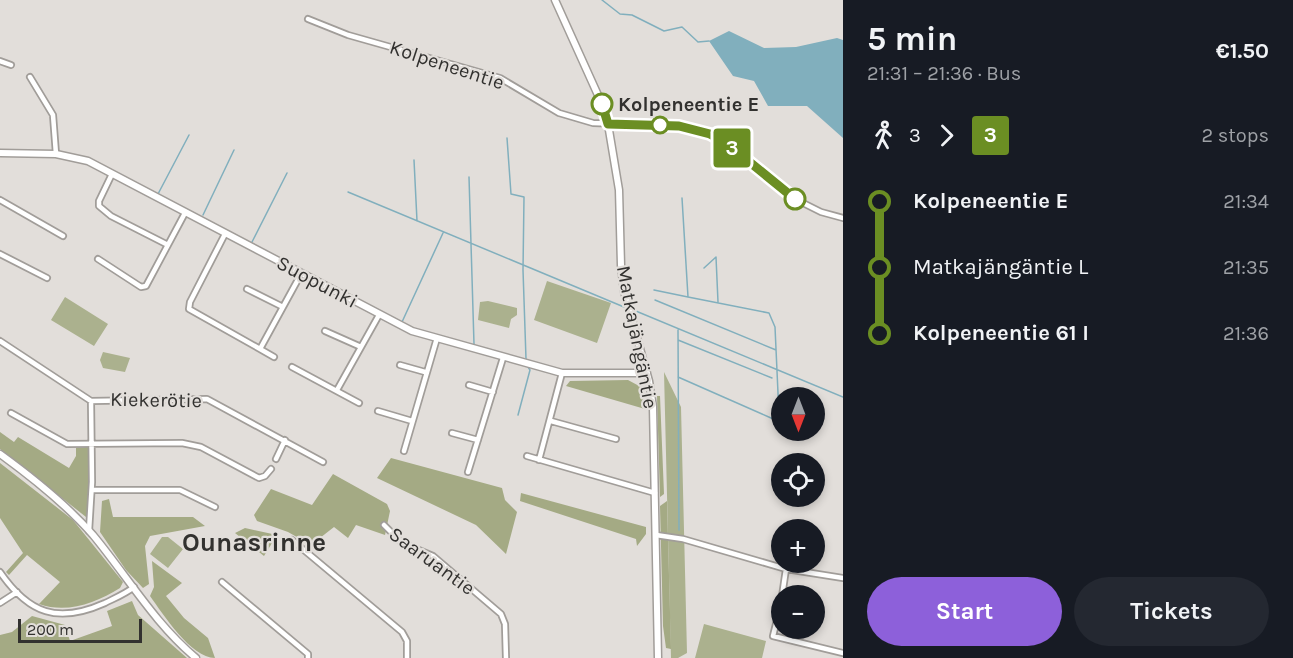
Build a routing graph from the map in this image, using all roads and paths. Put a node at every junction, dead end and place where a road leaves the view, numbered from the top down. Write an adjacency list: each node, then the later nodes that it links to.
1 (555, 0): 6 (street, Matkajängäntie)
2 (308, 18): 6 (street, Kolpeneentie)
3 (0, 61): 4 (street)
4 (11, 65)
5 (30, 77): 8 (street)
6 (608, 124): 12 (street, Kolpeneentie); 34 (street, Matkajängäntie)
7 (0, 153): 8 (street, Suopunki)
8 (56, 154): 9 (street, Suopunki)
9 (112, 174): 11 (street, Suopunki); 15 (street)
10 (0, 200): 14 (street)
11 (185, 213): 13 (street, Suopunki); 15 (street)
12 (843, 218)
13 (225, 234): 18 (street, Suopunki); 27 (street)
14 (63, 236)
15 (168, 244): 17 (street)
16 (0, 254): 19 (street)
17 (98, 259)
18 (301, 274): 21 (street); 22 (street, Suopunki)
19 (47, 278)
20 (248, 289): 21 (street)
21 (283, 307): 27 (street)
22 (379, 315): 24 (street, Suopunki); 26 (street)
23 (325, 331): 26 (street)
24 (437, 338): 29 (street, Suopunki); 32 (street)
25 (0, 342): 38 (street, Kiekerötie)
26 (361, 347): 36 (street)
27 (260, 349): 28 (street)
28 (274, 357)
29 (503, 358): 33 (street, Suopunki); 37 (street)
30 (400, 364): 32 (street)
31 (292, 367): 36 (street)
32 (425, 372): 43 (street)
33 (562, 373): 34 (street, Suopunki); 42 (street)
34 (647, 373): 58 (street, Matkajängäntie)
35 (469, 385): 37 (street)
36 (338, 390): 39 (street)
37 (493, 392): 47 (street)
38 (91, 401): 46 (street, Kiekerötie); 48 (street)
39 (358, 403)
40 (378, 411): 43 (street)
41 (11, 414): 48 (street)
42 (551, 421): 45 (street); 53 (street)
43 (412, 422): 49 (street)
44 (452, 433): 47 (street)
45 (615, 439)
46 (285, 440): 52 (street); 54 (street, Kiekerötie)
47 (478, 440): 56 (street)
48 (92, 444): 55 (street); 57 (street)
49 (404, 451)
50 (0, 454): 61 (street)
51 (527, 456): 53 (street)
52 (276, 459)
53 (539, 460): 58 (street)
54 (323, 462)
55 (271, 469)
56 (468, 472)
57 (92, 490): 59 (street); 61 (street)
58 (655, 493): 62 (street, Matkajängäntie)
59 (215, 507)
60 (384, 525): 77 (street, Saaruantie)
61 (90, 531): 69 (street)
62 (656, 535): 64 (street); 78 (street, Matkajängäntie)
63 (292, 540): 76 (street)
64 (771, 565)
65 (0, 572): 70 (street)
66 (811, 573): 67 (street)
67 (843, 578)
68 (222, 582): 75 (street)
69 (134, 587): 70 (street); 74 (street)
70 (17, 592): 71 (street)
71 (0, 603)
72 (785, 639): 73 (street)
73 (843, 653)
74 (195, 658)
75 (308, 658)
76 (407, 658)
77 (506, 658)
78 (658, 658)

